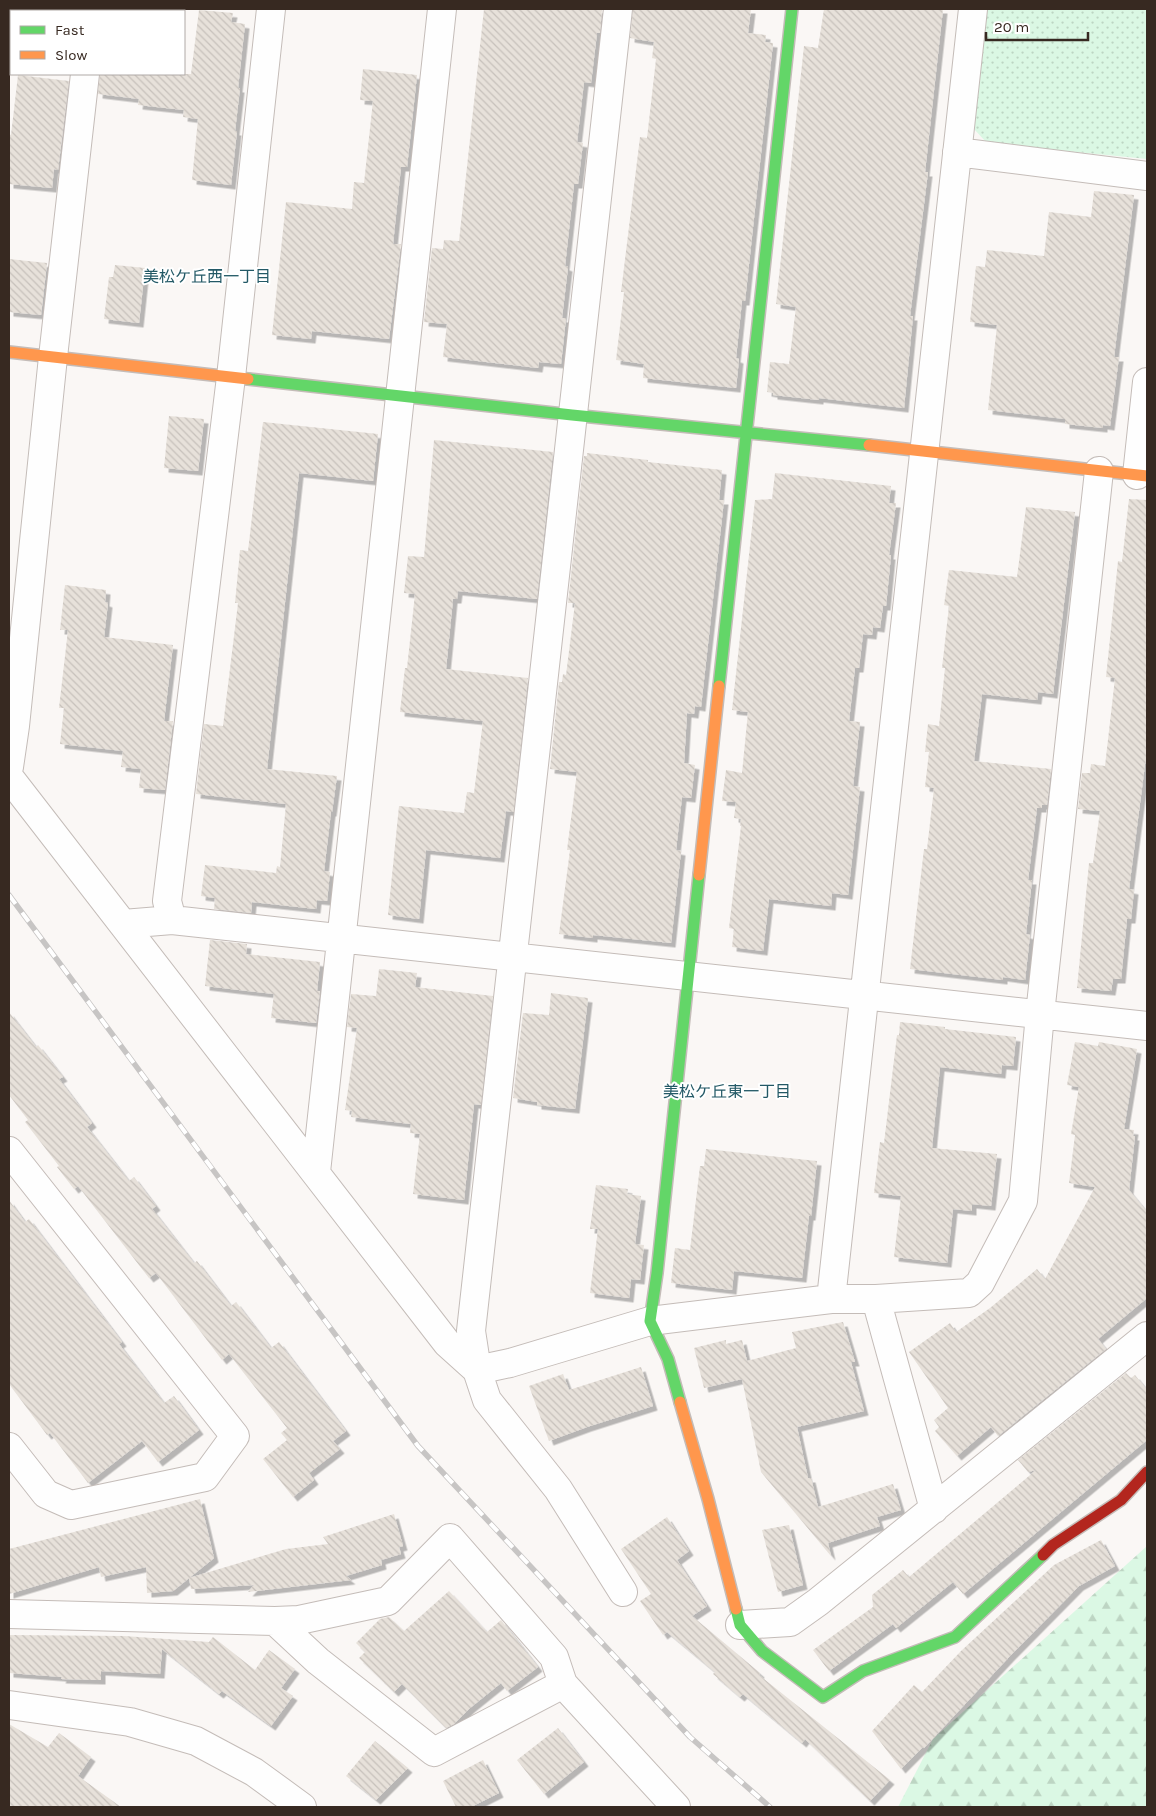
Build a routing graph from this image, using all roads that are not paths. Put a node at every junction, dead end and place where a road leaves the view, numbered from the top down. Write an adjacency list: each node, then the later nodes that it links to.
1 (272, 9): 11 (street)
2 (442, 9): 13 (street)
3 (618, 9): 14 (street)
4 (792, 9): 15 (street)
5 (972, 9): 7 (street)
6 (85, 75): 10 (street)
7 (957, 152): 8 (street); 16 (street)
8 (1147, 176)
9 (9, 352): 10 (street)
10 (53, 357): 11 (street); 19 (street)
11 (231, 377): 13 (street); 21 (street)
12 (1147, 382): 18 (street)
13 (399, 396): 14 (street); 23 (street)
14 (572, 415): 15 (street); 24 (street)
15 (748, 432): 16 (street); 25 (street)
16 (924, 452): 17 (street); 26 (street)
17 (1099, 471): 18 (street); 27 (street)
18 (1142, 476)
19 (9, 767)
20 (9, 777): 22 (street)
21 (172, 920): 22 (street); 23 (street)
22 (123, 924): 30 (street)
23 (340, 937): 24 (street); 30 (street)
24 (515, 956): 25 (street); 35 (street)
25 (687, 976): 26 (street); 33 (street)
26 (864, 995): 27 (street); 31 (street)
27 (1040, 1014): 28 (street); 32 (street)
28 (1147, 1026)
29 (9, 1151): 36 (street)
30 (316, 1172): 35 (street)
31 (831, 1299): 32 (street); 33 (street)
32 (876, 1299): 38 (street)
33 (650, 1320): 35 (street); 42 (street)
34 (1147, 1336): 38 (street)
35 (478, 1370): 39 (street)
36 (9, 1447)
37 (1147, 1472): 42 (street)
38 (934, 1509): 42 (street)
39 (623, 1592)
40 (9, 1614): 41 (street)
41 (274, 1621): 43 (street); 43 (street)
42 (740, 1625)
43 (563, 1684): 46 (street)
44 (9, 1705): 45 (street)
45 (302, 1807)
46 (676, 1807)

